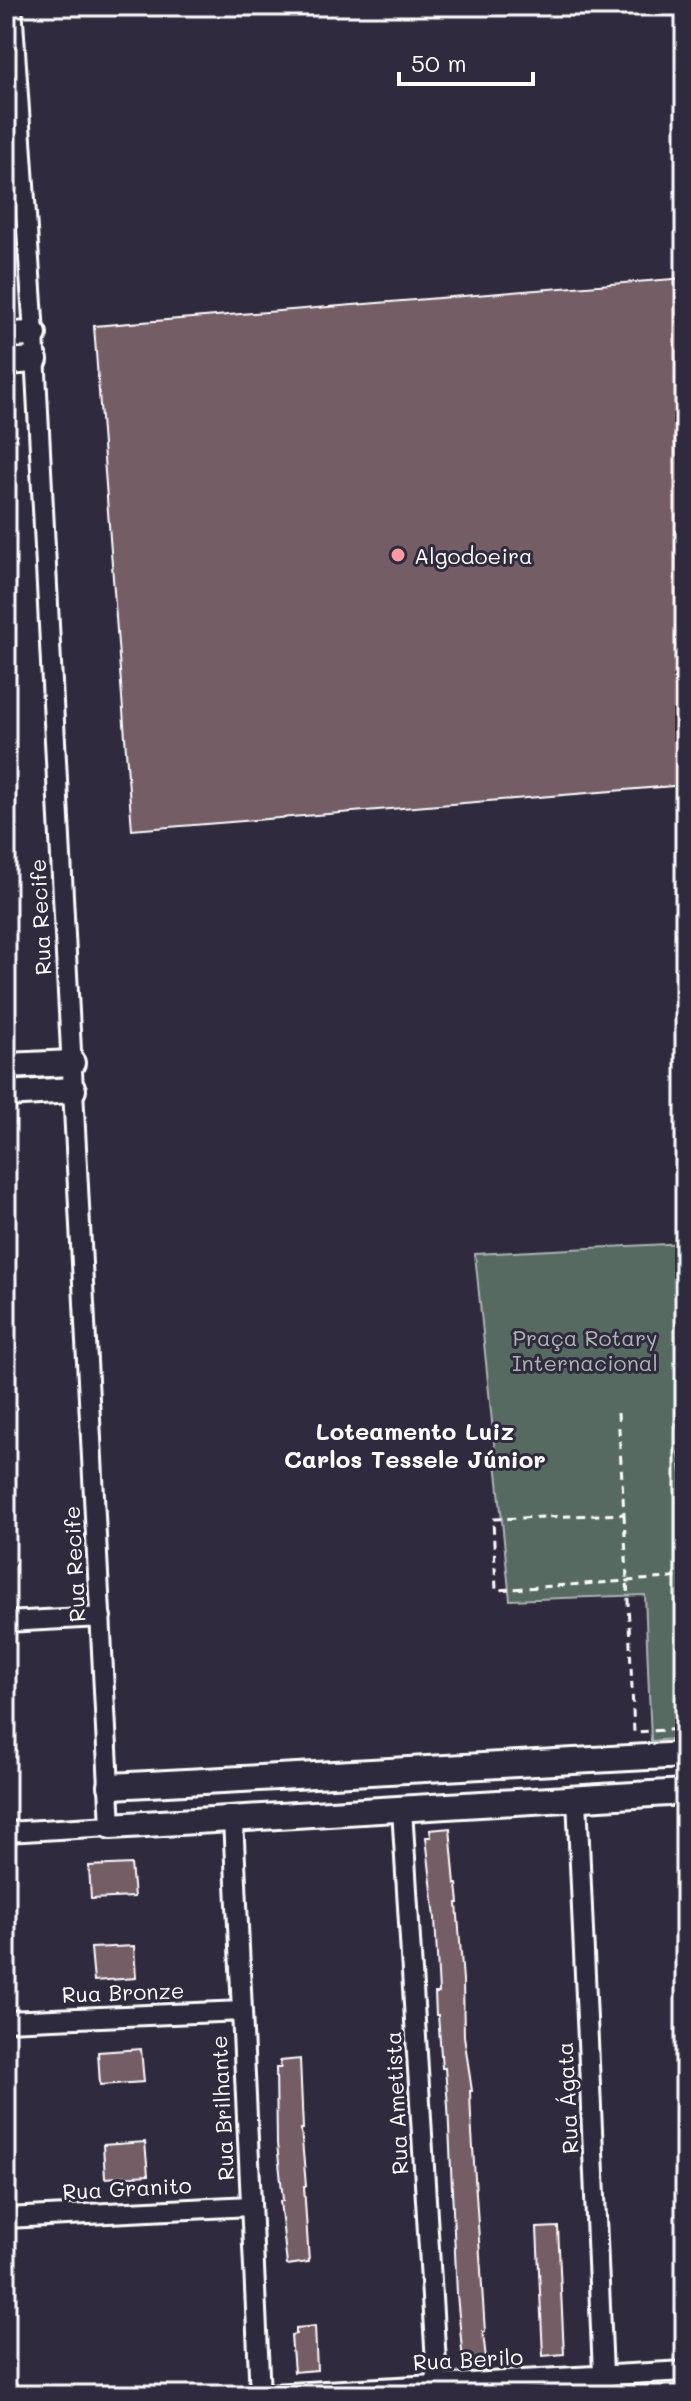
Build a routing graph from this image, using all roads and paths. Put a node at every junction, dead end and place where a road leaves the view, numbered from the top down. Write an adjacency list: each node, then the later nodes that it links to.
1 (12, 6): 2 (street, Rua Recife)
2 (34, 334): 3 (street); 4 (street, Rua Recife)
3 (6, 335)
4 (35, 360): 5 (street); 6 (street, Rua Recife)
5 (6, 362)
6 (72, 1063): 7 (street); 8 (street, Rua Recife)
7 (6, 1066)
8 (73, 1090): 9 (street); 16 (street, Rua Recife)
9 (6, 1094)
10 (677, 1409): 13 (path)
11 (618, 1413): 12 (path)
12 (624, 1514): 15 (path); 15 (path)
13 (685, 1519)
14 (685, 1577): 15 (path)
15 (627, 1581): 18 (path)
16 (101, 1617): 17 (street); 20 (street, Rua Recife)
17 (6, 1622)
18 (685, 1729)
19 (685, 1755): 20 (street)
20 (111, 1786): 25 (street, Rua Recife)
21 (685, 1792): 22 (street)
22 (577, 1798): 23 (street); 32 (street, Rua Ágata)
23 (402, 1809): 24 (street); 33 (street, Rua Ametista)
24 (233, 1819): 25 (street); 27 (street, Rua Brilhante)
25 (111, 1826): 26 (street)
26 (6, 1832)
27 (242, 2011): 28 (street, Rua Bronze); 29 (street, Rua Brilhante)
28 (6, 2021)
29 (251, 2206): 30 (street, Rua Granito); 34 (street, Rua Brilhante)
30 (6, 2218)
31 (685, 2371): 32 (street, Rua Berilo)
32 (603, 2376): 33 (street, Rua Berilo); 35 (street, Rua Ágata)
33 (438, 2390): 34 (street, Rua Berilo)
34 (258, 2395)
35 (604, 2395)

